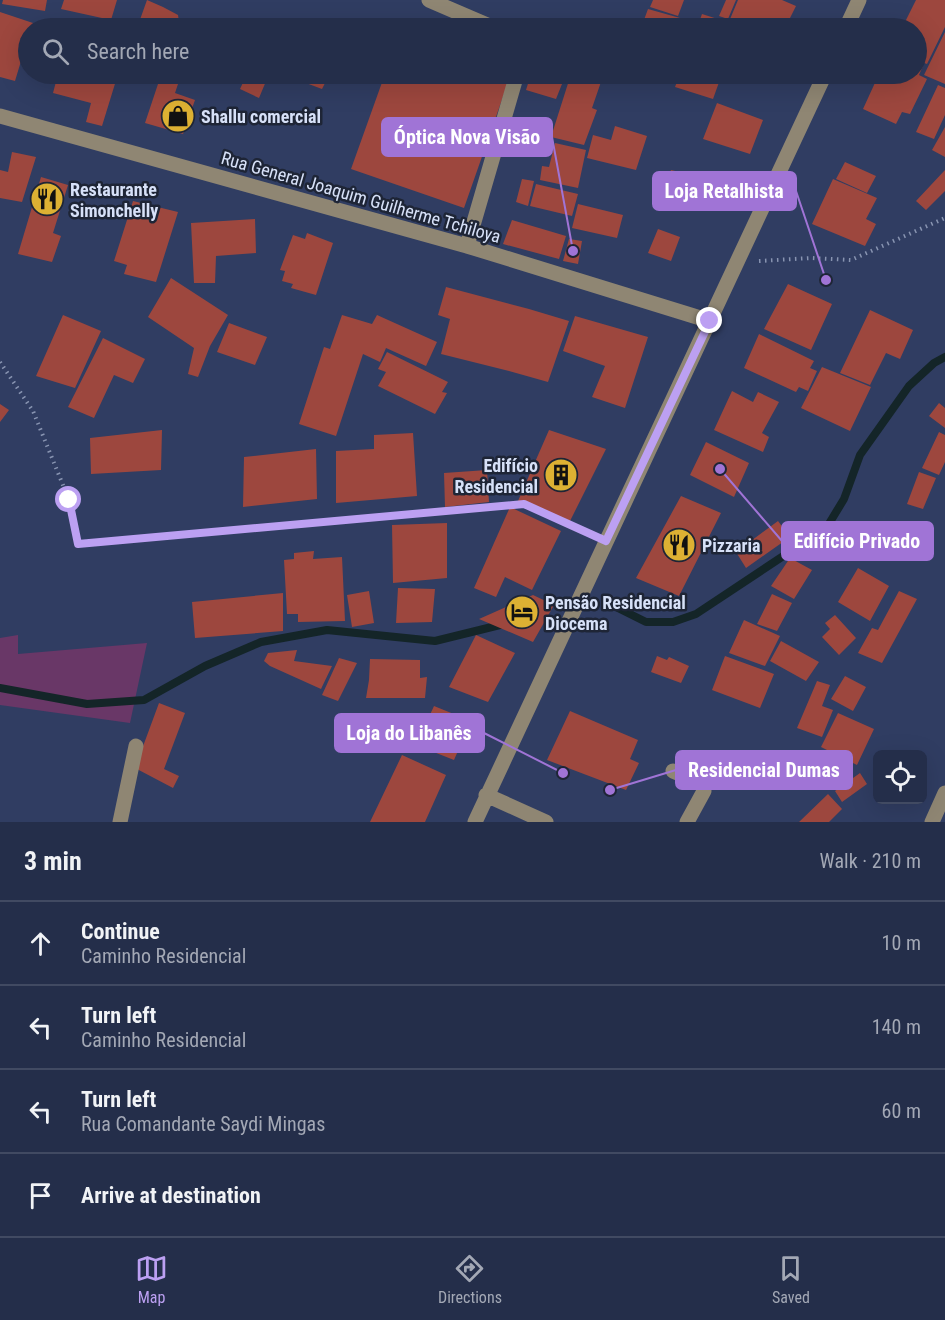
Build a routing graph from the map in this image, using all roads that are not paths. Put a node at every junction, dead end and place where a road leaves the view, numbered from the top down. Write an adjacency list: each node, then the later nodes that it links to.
1 (429, 0): 3 (street)
2 (859, 0): 5 (street)
3 (456, 6): 4 (street)
4 (477, 18)
5 (851, 18)
6 (514, 84): 9 (street)
7 (820, 84): 10 (street)
8 (0, 116): 9 (street, Rua General Joaquim Guilherme Tchiloya)
9 (467, 246): 10 (street, Rua General Joaquim Guilherme Tchiloya)
10 (710, 321): 14 (street)
11 (136, 746): 15 (street)
12 (673, 771): 18 (street)
13 (945, 793): 19 (street)
14 (486, 795): 16 (street); 17 (street)
15 (120, 822)
16 (475, 822)
17 (546, 822)
18 (687, 822)
19 (932, 822)

